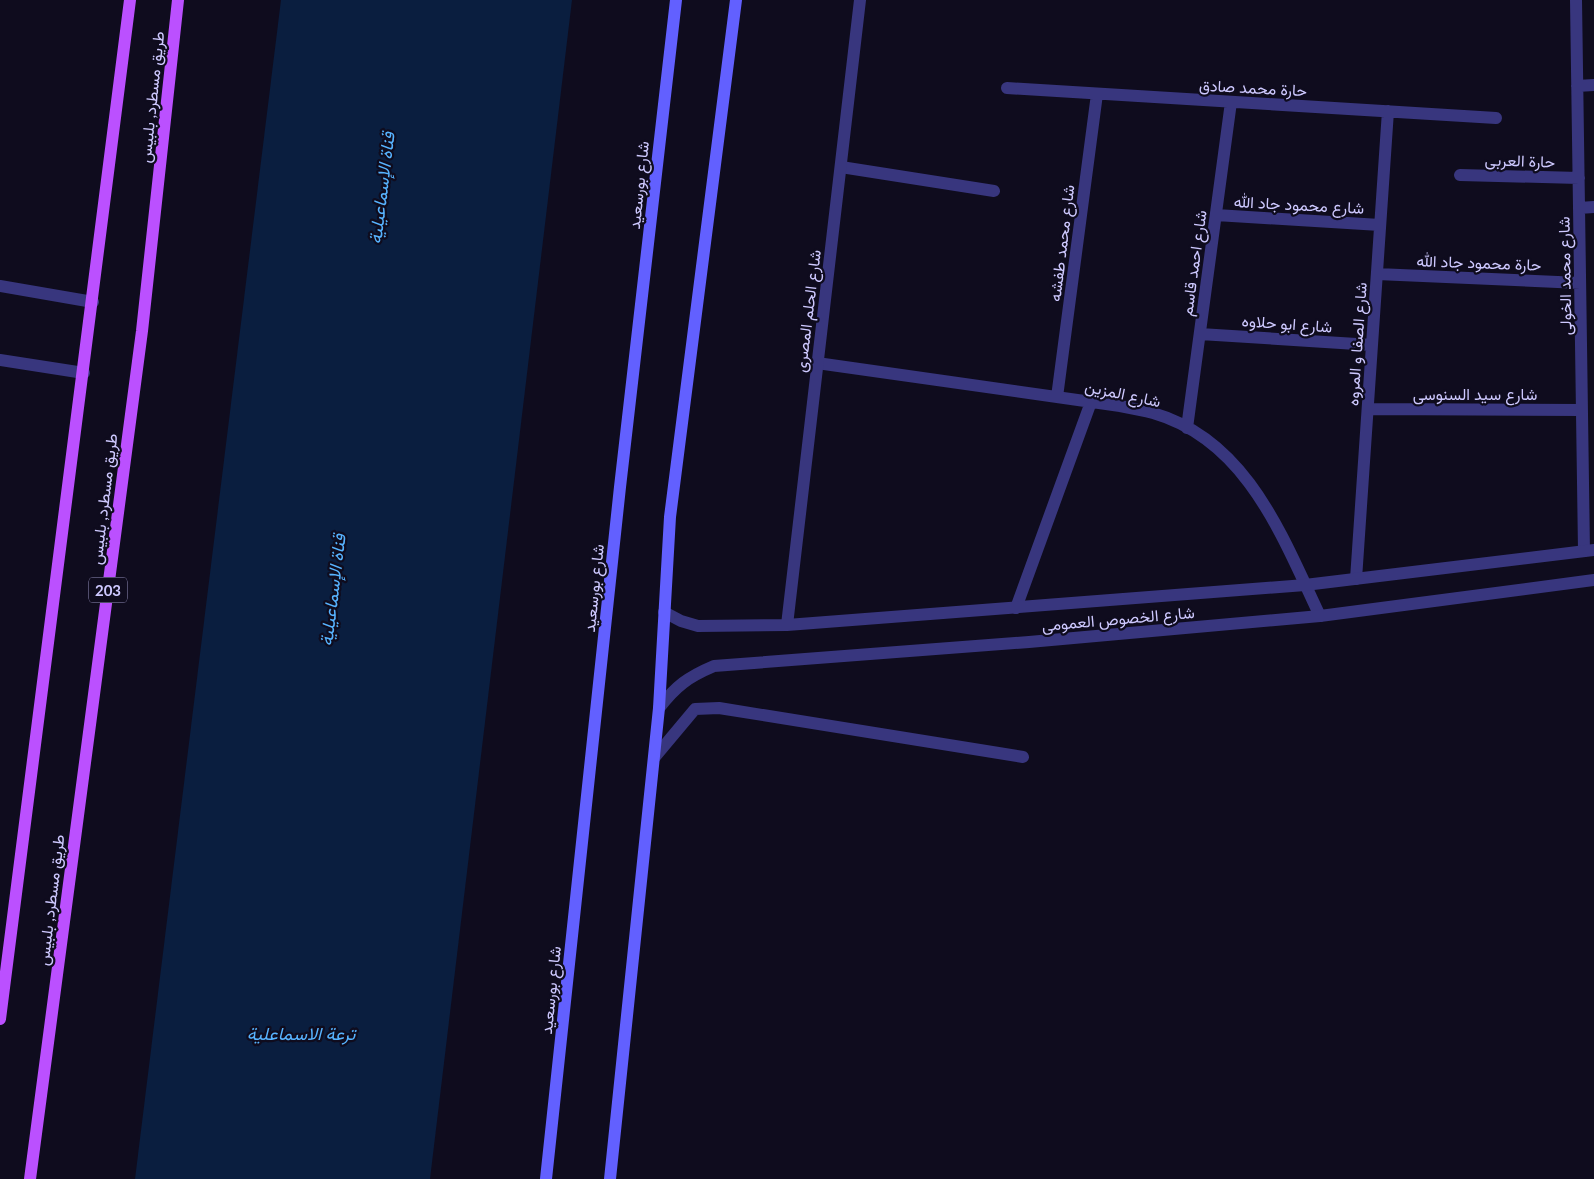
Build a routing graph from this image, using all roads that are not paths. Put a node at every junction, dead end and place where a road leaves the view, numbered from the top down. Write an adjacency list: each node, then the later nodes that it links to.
1 (130, 0): 25 (main road, طريق مسطرد, بلبيس)
2 (178, 0): 49 (main road, طريق مسطرد, بلبيس / 203)
3 (676, 0): 50 (main road, شارع بورسعيد)
4 (736, 0): 42 (main road)
5 (860, 0): 14 (street, شارع الحلم المصرى)
6 (1576, 0): 7 (street, شارع محمد الخولى)
7 (1577, 86): 8 (street); 16 (street, شارع محمد الخولى)
8 (1594, 86)
9 (1008, 88): 10 (street, حارة محمد صادق)
10 (1096, 94): 11 (street, حارة محمد صادق); 32 (street, شارع محمد طفشه)
11 (1231, 102): 12 (street, حارة محمد صادق); 20 (street, شارع احمد قاسم)
12 (1388, 112): 13 (street, حارة محمد صادق); 21 (street, شارع الصفا و المروه)
13 (1496, 118)
14 (841, 167): 17 (street); 30 (street, شارع الحلم المصرى)
15 (1460, 175): 16 (street, حارة العربى)
16 (1579, 178): 18 (street, شارع محمد الخولى)
17 (994, 191)
18 (1579, 208): 19 (street); 23 (street, شارع محمد الخولى)
19 (1594, 208)
20 (1216, 215): 21 (street, شارع محمود جاد الله); 26 (street, شارع احمد قاسم)
21 (1380, 225): 22 (street, شارع الصفا و المروه)
22 (1377, 274): 23 (street, حارة محمود جاد الله); 28 (street, شارع الصفا و المروه)
23 (1580, 283): 27 (street, شارع محمد الخولى)
24 (0, 286): 25 (street)
25 (93, 302): 31 (main road, طريق مسطرد, بلبيس)
26 (1200, 334): 28 (street, شارع ابو حلاوه); 36 (street, شارع احمد قاسم)
27 (1588, 341): 35 (street, شارع محمد الخولى)
28 (1372, 346): 34 (street, شارع الصفا و المروه)
29 (0, 360): 31 (street)
30 (818, 363): 32 (street, شارع المزين); 44 (street, شارع الحلم المصرى)
31 (84, 373): 48 (main road, طريق مسطرد, بلبيس)
32 (1057, 397): 33 (street, شارع المزين)
33 (1090, 402): 36 (street, شارع المزين); 41 (street)
34 (1368, 409): 35 (street, شارع سيد السنوسى); 38 (street, شارع الصفا و المروه)
35 (1582, 410): 37 (street, شارع محمد الخولى)
36 (1187, 428): 40 (street, شارع المزين)
37 (1589, 550): 38 (street, شارع الخصوص العمومى)
38 (1356, 579): 40 (street, شارع الخصوص العمومى)
39 (1594, 580): 43 (street, شارع الخصوص العمومى)
40 (1306, 585): 41 (street, شارع الخصوص العمومى); 43 (street, شارع المزين)
41 (1016, 608): 44 (street, شارع الخصوص العمومى)
42 (664, 612): 44 (street, شارع الخصوص العمومى); 45 (main road)
43 (1320, 616): 45 (street, شارع الخصوص العمومى)
44 (787, 625)
45 (659, 708): 47 (main road)
46 (1023, 757): 47 (street)
47 (654, 758): 51 (main road)
48 (0, 1019)
49 (30, 1179)
50 (546, 1179)
51 (610, 1179)

